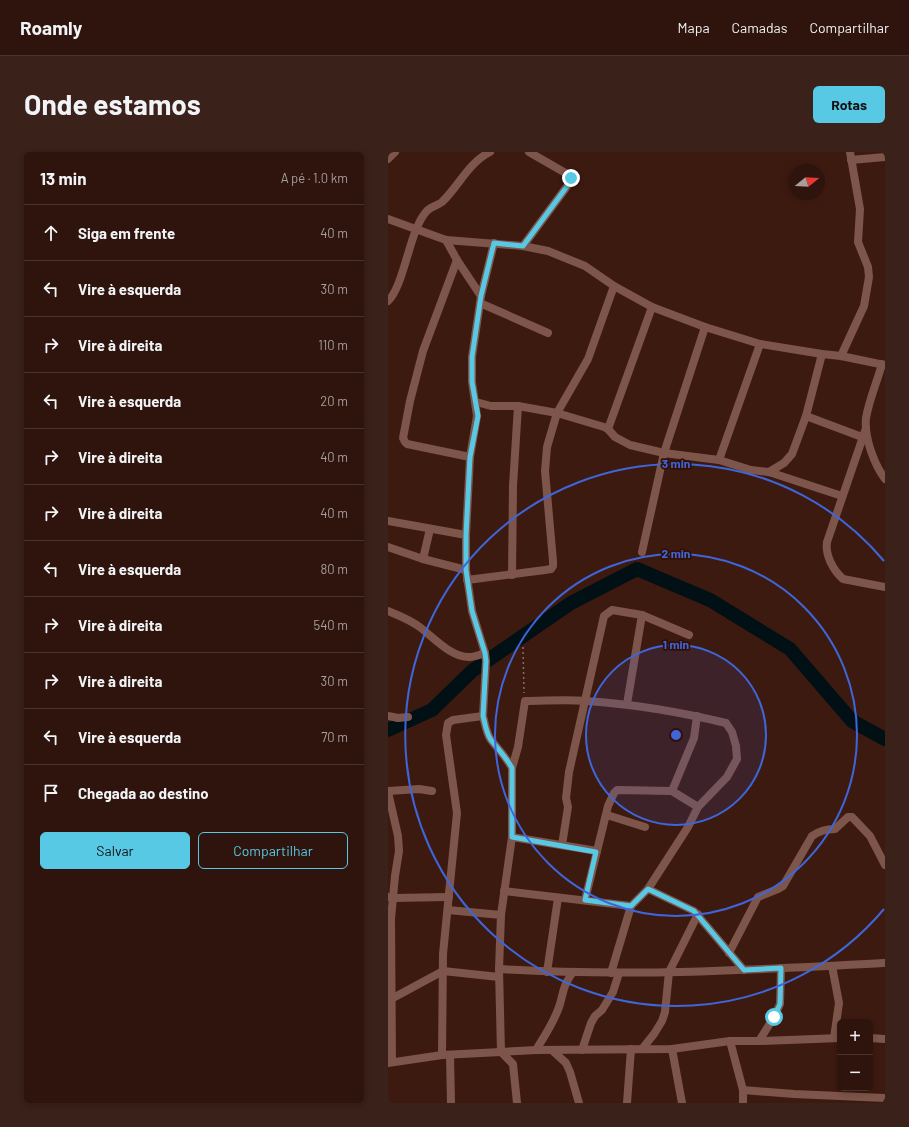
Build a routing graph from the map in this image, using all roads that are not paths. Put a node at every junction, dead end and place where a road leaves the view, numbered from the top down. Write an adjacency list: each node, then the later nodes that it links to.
1 (395, 152): 6 (street)
2 (490, 152): 8 (street)
3 (529, 152): 11 (street)
4 (851, 156): 5 (street); 21 (street)
5 (885, 156)
6 (388, 159)
7 (388, 219): 8 (street)
8 (416, 230): 9 (street); 15 (street)
9 (446, 240): 10 (street); 12 (street)
10 (494, 243): 11 (street); 14 (street)
11 (523, 246): 13 (street)
12 (457, 260): 14 (street); 33 (street)
13 (614, 286): 16 (street); 26 (street)
14 (480, 299): 18 (street); 23 (street)
15 (388, 301)
16 (652, 307): 17 (street); 30 (street)
17 (705, 327): 19 (street); 32 (street)
18 (548, 333)
19 (760, 344): 20 (street); 34 (street)
20 (822, 354): 21 (street); 28 (street)
21 (841, 356): 22 (street)
22 (884, 365): 29 (street)
23 (476, 402): 24 (street); 27 (street)
24 (491, 406): 25 (street); 27 (street)
25 (518, 406): 26 (street); 45 (street)
26 (557, 413): 30 (street); 45 (street)
27 (478, 416): 33 (street)
28 (806, 416): 31 (street); 35 (street)
29 (866, 428): 31 (street); 36 (street)
30 (608, 429): 32 (street)
31 (862, 437): 37 (street)
32 (664, 453): 34 (street); 42 (street)
33 (470, 457): 40 (street)
34 (719, 460): 35 (street)
35 (769, 472): 37 (street)
36 (885, 479)
37 (842, 496): 47 (street)
38 (388, 521): 39 (street)
39 (430, 529): 40 (street); 43 (street)
40 (466, 535): 44 (street)
41 (388, 547): 43 (street)
42 (642, 552)
43 (423, 559): 44 (street)
44 (466, 570): 46 (street)
45 (512, 575): 46 (street)
46 (467, 580): 51 (street)
47 (885, 587)
48 (388, 611): 51 (street)
49 (642, 615): 50 (street); 52 (street); 53 (street)
50 (689, 635)
51 (485, 653): 55 (street)
52 (584, 700): 53 (street); 58 (street); 66 (street)
53 (627, 704): 56 (street)
54 (388, 716): 57 (street)
55 (483, 716): 58 (street); 72 (street)
56 (697, 716): 60 (street); 62 (street)
57 (408, 717)
58 (512, 768): 65 (street)
59 (432, 791): 61 (street)
60 (672, 791): 62 (street); 63 (street)
61 (388, 792): 71 (street)
62 (698, 807): 69 (street)
63 (607, 815): 64 (street); 67 (street)
64 (645, 827)
65 (512, 837): 66 (street); 70 (street)
66 (562, 845): 67 (street)
67 (596, 852): 74 (street)
68 (885, 865): 79 (street)
69 (648, 889): 75 (street); 77 (street)
70 (504, 891): 73 (street); 78 (street)
71 (391, 897): 72 (street); 90 (street)
72 (449, 897): 76 (street)
73 (558, 898): 74 (street); 85 (street)
74 (585, 900): 75 (street)
75 (631, 906): 89 (street)
76 (448, 910): 78 (street); 84 (street)
77 (698, 914): 79 (street); 87 (street)
78 (501, 915): 88 (street)
79 (730, 953): 83 (street)
80 (885, 963): 81 (street)
81 (832, 966): 82 (street); 91 (street)
82 (781, 968): 83 (street); 96 (street)
83 (744, 970): 87 (street)
84 (443, 971): 88 (street); 90 (street); 104 (street)
85 (547, 972): 86 (street); 88 (street)
86 (573, 972): 89 (street); 100 (street)
87 (669, 972): 89 (street); 98 (street)
88 (499, 973): 103 (street)
89 (615, 973): 102 (street)
90 (393, 998): 105 (street)
91 (838, 1019)
92 (837, 1038): 96 (street)
93 (873, 1038): 94 (street)
94 (885, 1039)
95 (730, 1041): 96 (street); 99 (street); 106 (street)
96 (759, 1041)
97 (631, 1049): 98 (street); 102 (street); 111 (street)
98 (642, 1049): 99 (street)
99 (672, 1049): 112 (street)
100 (536, 1050): 101 (street); 103 (street)
101 (553, 1050): 102 (street); 110 (street)
102 (582, 1050)
103 (501, 1052): 104 (street); 109 (street)
104 (446, 1055): 105 (street); 108 (street)
105 (390, 1062)
106 (743, 1090): 107 (street); 113 (street)
107 (885, 1097): 114 (street)
108 (451, 1103)
109 (517, 1103)
110 (579, 1103)
111 (627, 1103)
112 (682, 1103)
113 (743, 1103)
114 (884, 1103)

